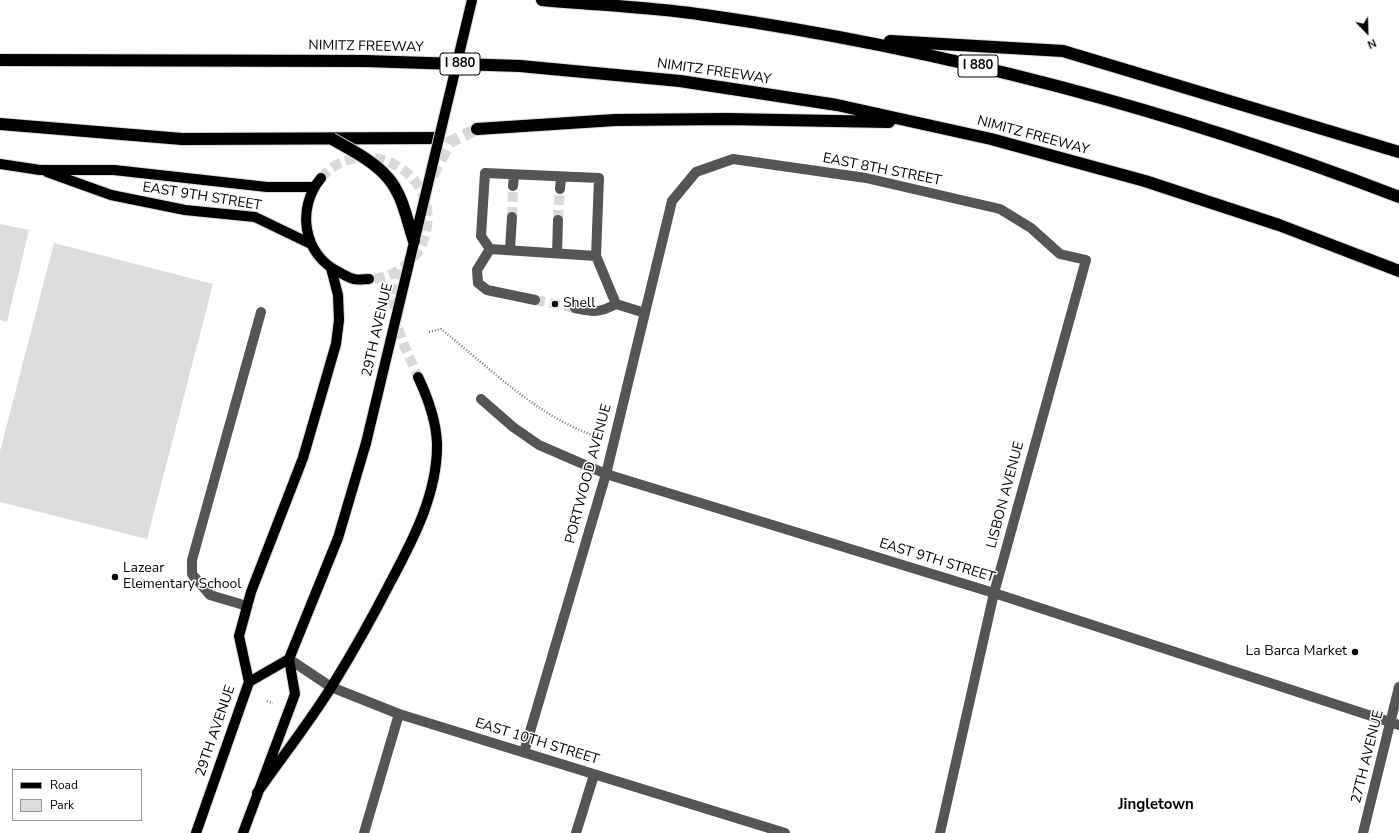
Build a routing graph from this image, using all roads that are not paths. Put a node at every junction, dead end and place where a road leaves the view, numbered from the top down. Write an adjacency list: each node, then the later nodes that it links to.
1 (472, 0): 8 (main road, 29TH AVENUE, bridge)
2 (542, 0): 3 (highway, I 880)
3 (854, 39): 10 (highway); 19 (highway, I 880)
4 (0, 60): 5 (highway, NIMITZ FREEWAY / I 880)
5 (916, 123): 7 (highway); 31 (highway, NIMITZ FREEWAY / I 880)
6 (0, 124): 9 (highway)
7 (477, 129)
8 (438, 138): 9 (highway); 23 (main road, 29TH AVENUE, bridge)
9 (332, 139): 23 (highway, bridge)
10 (1399, 152)
11 (0, 164): 12 (main road, EAST 9TH STREET)
12 (40, 170): 17 (main road, EAST 9TH STREET); 24 (main road, EAST 9TH STREET)
13 (514, 175): 14 (street); 16 (street); 25 (street)
14 (560, 177): 18 (street); 28 (street)
15 (321, 178): 17 (main road)
16 (513, 186)
17 (314, 187): 24 (main road)
18 (560, 189)
19 (1399, 197)
20 (672, 201): 29 (street, EAST 8TH STREET); 37 (street, PORTWOOD AVENUE)
21 (512, 217): 26 (street)
22 (558, 220): 27 (street)
23 (414, 241): 43 (main road, 29TH AVENUE, bridge)
24 (311, 244): 30 (main road)
25 (490, 249): 26 (street); 33 (street)
26 (510, 250): 27 (street)
27 (557, 253): 28 (street)
28 (596, 256): 34 (street)
29 (1086, 260): 41 (street, LISBON AVENUE)
30 (331, 268): 32 (main road); 42 (main road)
31 (1399, 271)
32 (369, 279)
33 (535, 300)
34 (616, 304): 35 (street); 37 (street)
35 (575, 308)
36 (261, 312): 42 (street)
37 (645, 313): 40 (street, PORTWOOD AVENUE)
38 (418, 377): 45 (main road)
39 (481, 399): 40 (street, EAST 9TH STREET)
40 (606, 474): 41 (street, EAST 9TH STREET); 49 (street, PORTWOOD AVENUE)
41 (994, 593): 48 (street, EAST 9TH STREET); 57 (street, LISBON AVENUE)
42 (247, 606): 44 (main road)
43 (289, 659): 44 (main road, 29TH AVENUE); 45 (street, EAST 10TH STREET); 51 (main road)
44 (248, 682): 52 (main road, 29TH AVENUE)
45 (331, 687): 47 (street, EAST 10TH STREET); 51 (main road)
46 (1399, 687): 48 (street, 27TH AVENUE)
47 (400, 714): 49 (street, EAST 10TH STREET); 54 (street)
48 (1395, 724): 58 (street, 27TH AVENUE)
49 (524, 752): 50 (street, EAST 10TH STREET)
50 (594, 774): 55 (street); 56 (street, EAST 10TH STREET)
51 (258, 793): 53 (main road)
52 (196, 833)
53 (244, 833)
54 (364, 833)
55 (576, 833)
56 (785, 833)
57 (940, 833)
58 (1363, 833)

